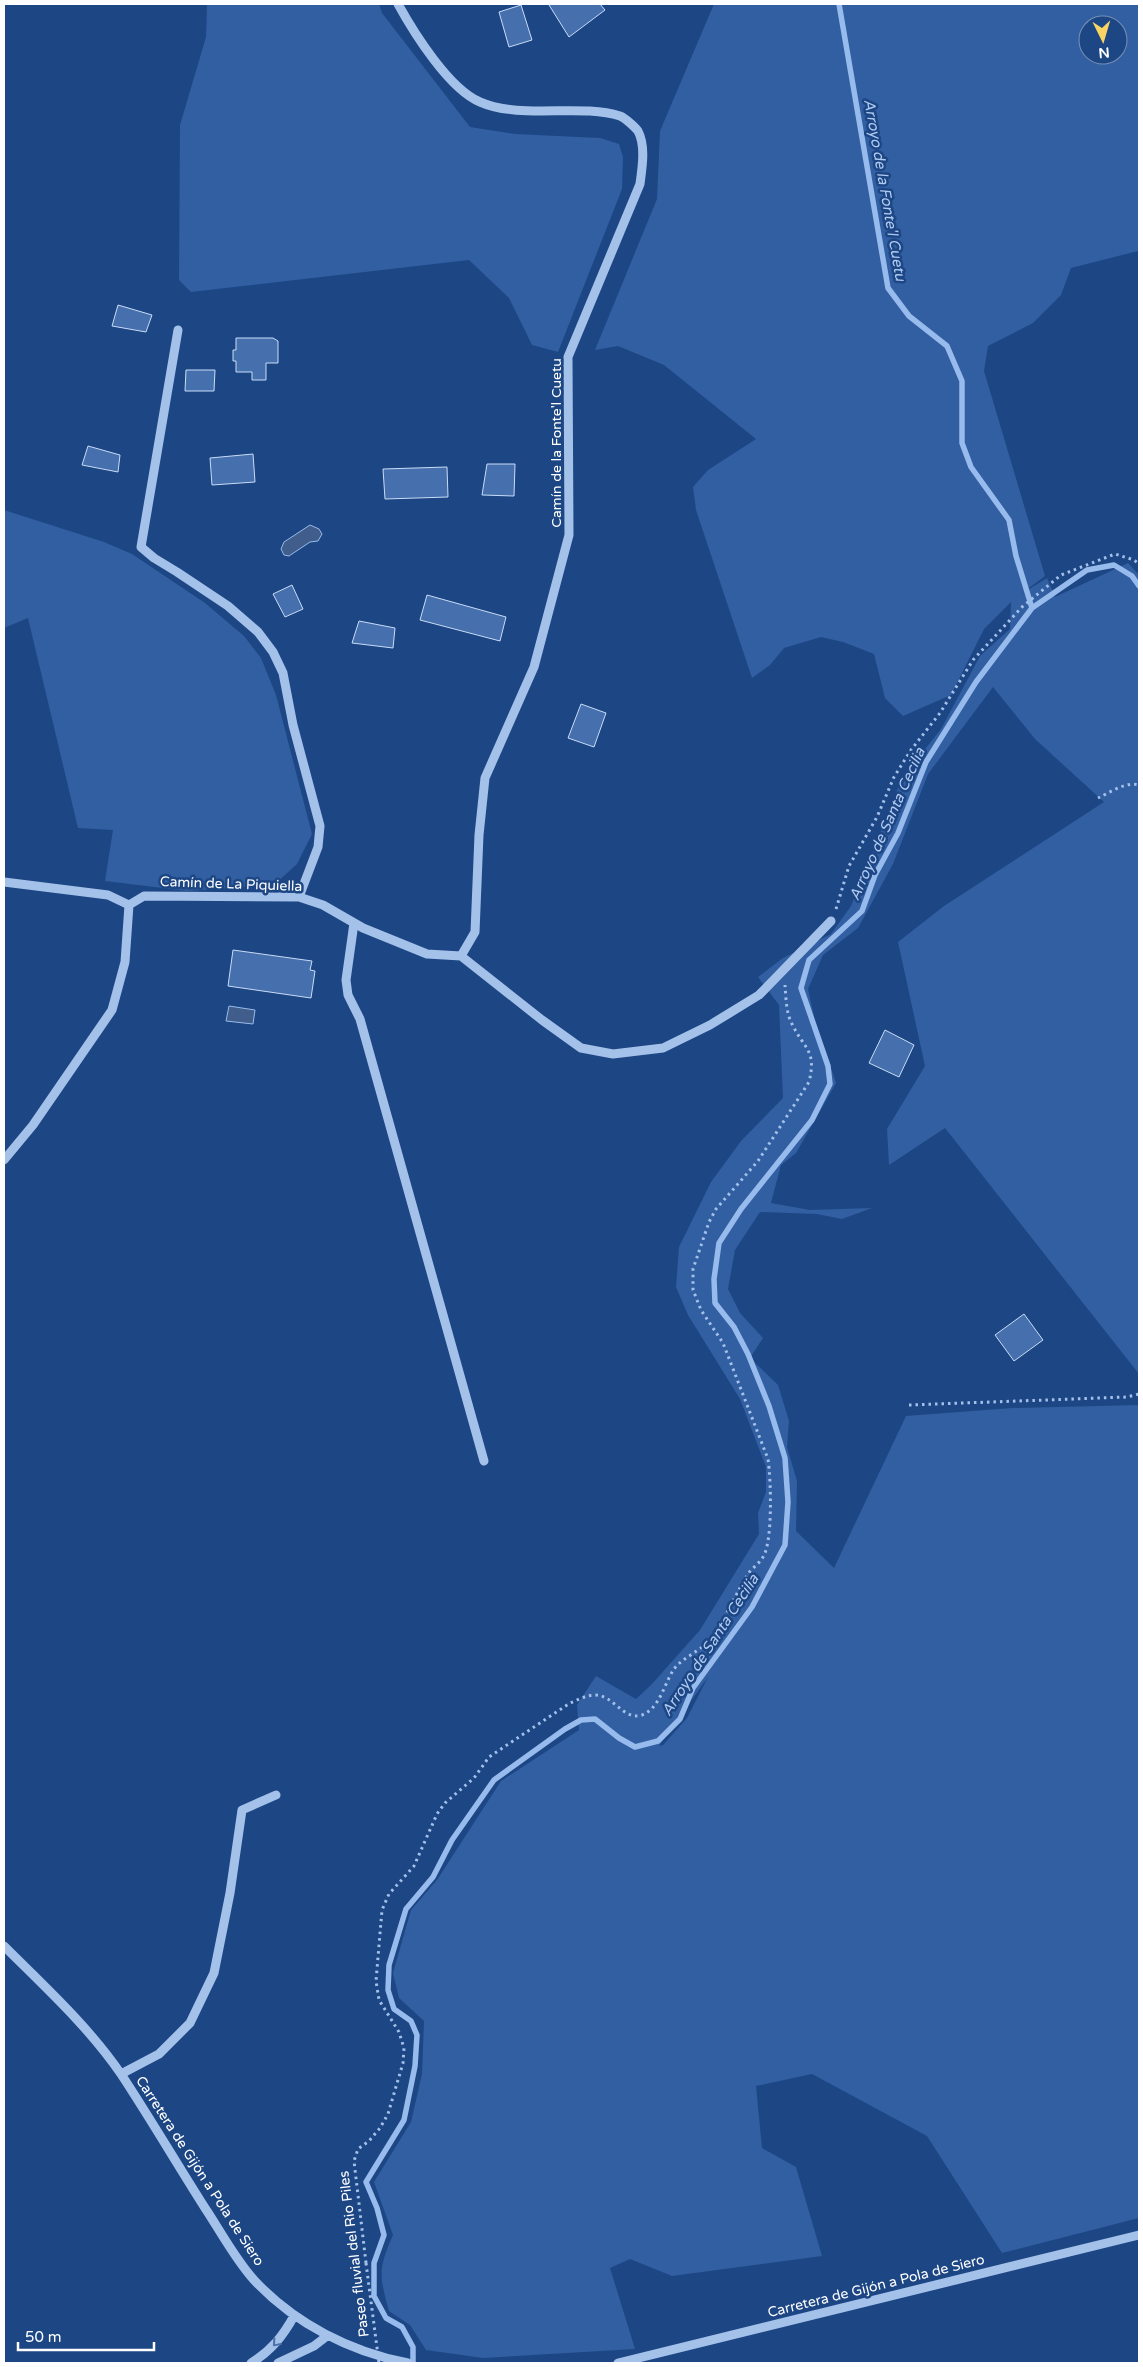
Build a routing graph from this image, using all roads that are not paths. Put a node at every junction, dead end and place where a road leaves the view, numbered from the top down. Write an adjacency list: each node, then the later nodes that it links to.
1 (398, 4): 8 (street, Camín de la Fonte'l Cuetu)
2 (178, 330): 4 (street)
3 (4, 882): 5 (street)
4 (299, 897): 5 (street, Camín de La Piquiella); 7 (street, Camín de La Piquiella)
5 (129, 905): 9 (street)
6 (831, 921): 8 (street)
7 (354, 923): 8 (street, Camín de La Piquiella); 10 (street)
8 (462, 956)
9 (4, 1160)
10 (484, 1461)
11 (276, 1795): 13 (street)
12 (4, 1946): 13 (street, Carretera de Gijón a Pola de Siero)
13 (120, 2074): 15 (street, Carretera de Gijón a Pola de Siero)
14 (1139, 2234): 20 (street, Carretera de Gijón a Pola de Siero)
15 (294, 2316): 16 (street, Carretera de Gijón a Pola de Siero); 17 (street, one-way to 17)
16 (327, 2336): 18 (street); 19 (street, Carretera de Gijón a Pola de Siero)
17 (251, 2363)
18 (278, 2363)
19 (408, 2363)
20 (618, 2363)

